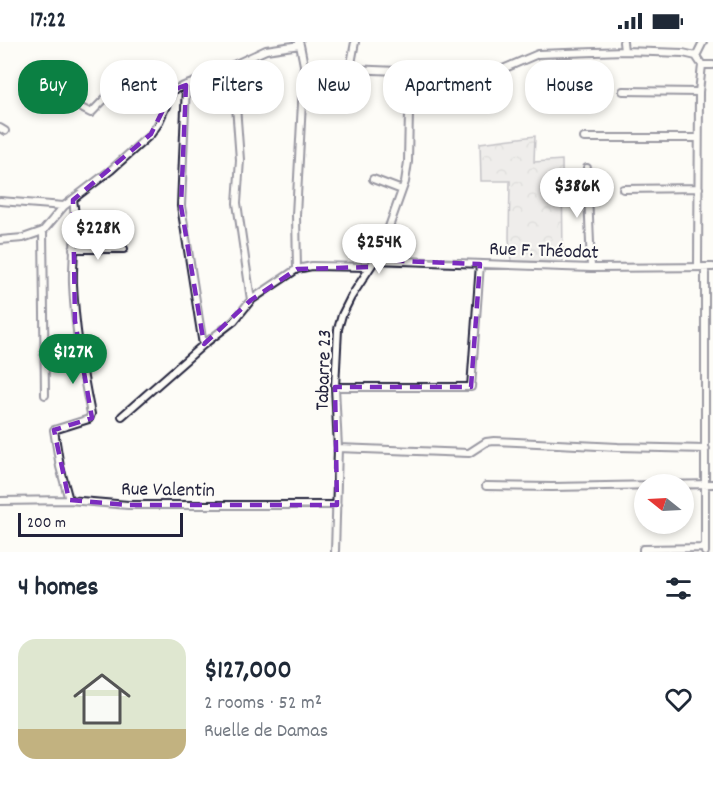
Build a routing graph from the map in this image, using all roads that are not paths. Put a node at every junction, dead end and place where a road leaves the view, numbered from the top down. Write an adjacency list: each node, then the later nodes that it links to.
1 (355, 42): 11 (street)
2 (623, 42): 5 (street)
3 (703, 42): 6 (street)
4 (299, 44): 7 (street); 42 (street)
5 (624, 51): 6 (street); 9 (street)
6 (696, 56): 8 (street)
7 (244, 60)
8 (702, 64): 10 (street); 16 (street)
9 (513, 65)
10 (713, 65)
11 (383, 71)
12 (190, 83): 13 (street)
13 (186, 85): 14 (street); 44 (street)
14 (178, 88)
15 (622, 91): 16 (street)
16 (699, 92): 23 (street)
17 (100, 104): 18 (street)
18 (88, 111)
19 (162, 114): 29 (street)
20 (237, 114): 43 (street)
21 (408, 114): 27 (street, Tabarre 23)
22 (584, 138): 23 (street)
23 (698, 138): 26 (street)
24 (587, 168): 41 (street)
25 (373, 179): 27 (street)
26 (699, 188): 28 (street); 39 (street)
27 (402, 189): 36 (street, Tabarre 23)
28 (623, 189)
29 (74, 200): 31 (street); 34 (street)
30 (0, 201): 31 (street)
31 (64, 206): 32 (street)
32 (43, 231): 33 (street); 47 (street)
33 (0, 240)
34 (72, 249): 35 (street); 54 (street)
35 (124, 249)
36 (375, 260): 37 (street, Rue F. Théodat); 38 (street, Tabarre 23)
37 (480, 264): 41 (street, Rue F. Théodat); 46 (street)
38 (370, 267): 42 (street); 46 (street, Tabarre 23)
39 (702, 267): 40 (street, Rue F. Théodat); 41 (street, Rue F. Théodat); 45 (street)
40 (713, 267)
41 (591, 268)
42 (297, 269): 43 (street)
43 (251, 300): 44 (street)
44 (203, 345): 48 (street)
45 (709, 353): 49 (street)
46 (335, 387): 50 (street, Tabarre 23)
47 (45, 395)
48 (122, 416)
49 (710, 420): 51 (street)
50 (338, 448): 51 (street); 56 (street, Tabarre 23)
51 (706, 449): 52 (street)
52 (709, 484): 53 (street); 57 (street)
53 (486, 486)
54 (69, 500): 55 (street, Rue Valentin); 56 (street, Rue Valentin)
55 (0, 501)
56 (337, 505): 58 (street, Tabarre 23)
57 (705, 550): 59 (street)
58 (335, 552)
59 (643, 552)

